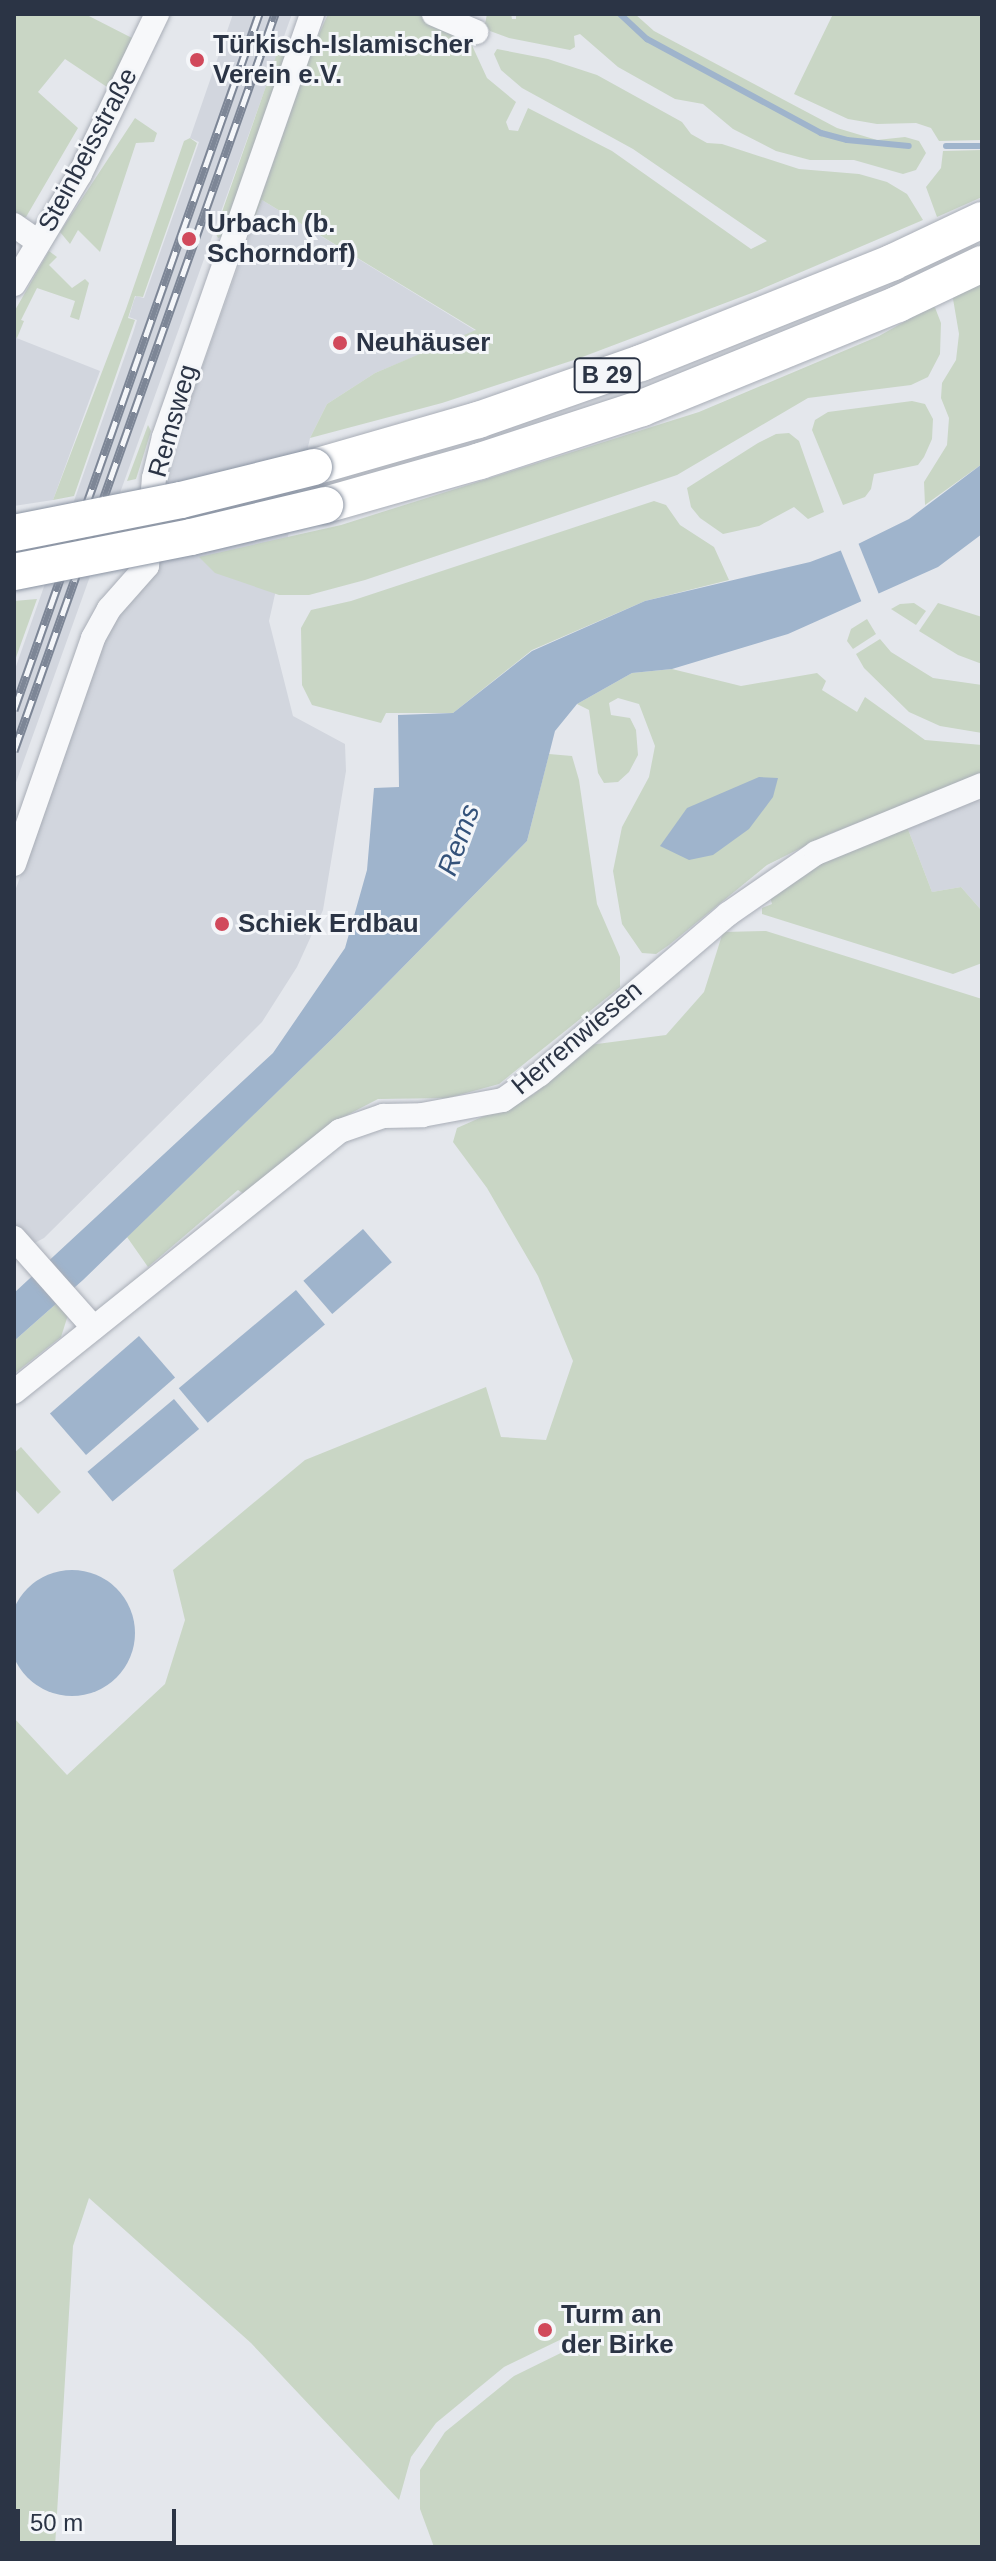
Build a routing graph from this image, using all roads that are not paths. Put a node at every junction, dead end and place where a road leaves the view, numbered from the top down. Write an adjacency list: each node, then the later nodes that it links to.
1 (157, 14): 7 (street, Steinbeisstraße)
2 (312, 14): 13 (street, Remsweg)
3 (434, 14): 4 (street)
4 (476, 32)
5 (982, 220): 10 (highway, B 29, bridge)
6 (14, 225): 7 (street)
7 (38, 242): 9 (street, Steinbeisstraße)
8 (982, 264): 11 (highway, B 29, bridge)
9 (14, 284)
10 (14, 533)
11 (14, 572)
12 (982, 785): 15 (street, Herrenwiesen)
13 (14, 864)
14 (17, 1242): 15 (street)
15 (94, 1328): 16 (street, Herrenwiesen)
16 (14, 1392)

